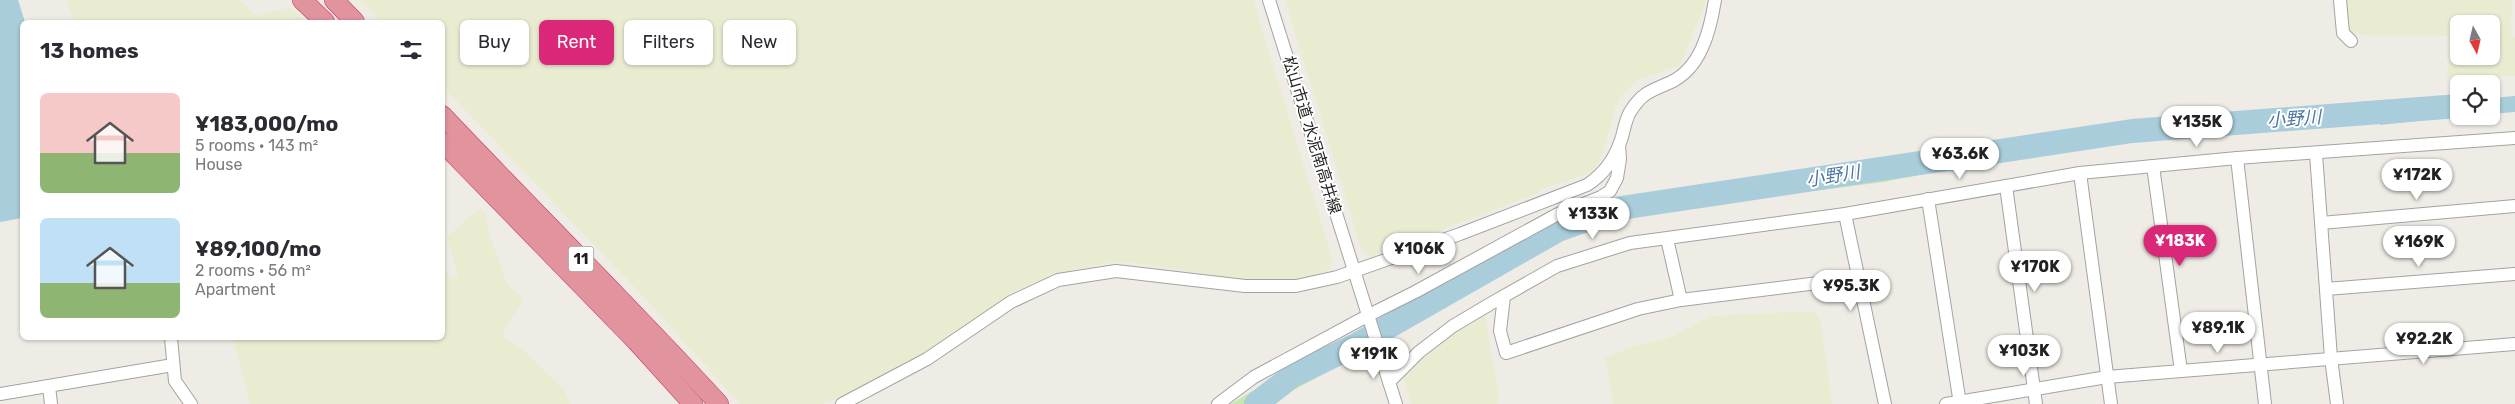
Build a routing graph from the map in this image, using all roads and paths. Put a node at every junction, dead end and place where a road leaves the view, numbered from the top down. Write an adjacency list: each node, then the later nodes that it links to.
1 (302, 0): 6 (highway)
2 (334, 0): 7 (highway)
3 (1269, 0): 23 (street, 松山市道 水泥南高井線)
4 (1715, 0): 12 (street)
5 (2340, 0): 8 (street)
6 (323, 20)
7 (353, 20)
8 (2352, 41)
9 (445, 118): 45 (highway, 11)
10 (2515, 138): 13 (street)
11 (445, 145): 44 (highway, 11)
12 (1619, 145): 23 (street); 29 (street)
13 (2316, 154): 14 (street); 21 (street)
14 (2237, 158): 15 (street); 33 (street)
15 (2153, 166): 16 (street); 35 (street)
16 (2080, 173): 17 (street); 36 (street)
17 (2006, 186): 18 (street); 39 (street)
18 (1928, 199): 20 (street); 41 (street)
19 (2515, 206): 21 (street)
20 (1845, 214): 22 (street); 25 (street)
21 (2321, 224): 26 (street)
22 (1667, 239): 27 (street); 28 (street)
23 (1354, 271): 29 (street, 松山市道 水泥南高井線); 46 (street)
24 (2515, 274): 26 (street)
25 (1858, 278): 28 (street); 49 (street)
26 (2326, 289): 32 (street)
27 (1504, 296): 28 (street); 37 (street)
28 (1681, 300)
29 (1370, 319): 37 (street, 松山市道 水泥南高井線); 47 (street)
30 (171, 340): 34 (street)
31 (2515, 344): 32 (street)
32 (2331, 358): 33 (street); 54 (street)
33 (2261, 364): 35 (street); 53 (street)
34 (173, 365): 38 (street); 43 (street)
35 (2180, 371): 36 (street)
36 (2107, 377): 39 (street); 52 (street)
37 (1389, 382): 48 (street, 松山市道 水泥南高井線)
38 (49, 386): 40 (street); 42 (street)
39 (2034, 389): 41 (street); 51 (street)
40 (0, 394)
41 (1960, 403): 50 (street)
42 (51, 404)
43 (190, 404)
44 (693, 404)
45 (719, 404)
46 (842, 404)
47 (1218, 404)
48 (1396, 404)
49 (1885, 404)
50 (1946, 404)
51 (2036, 404)
52 (2110, 404)
53 (2265, 404)
54 (2337, 404)

